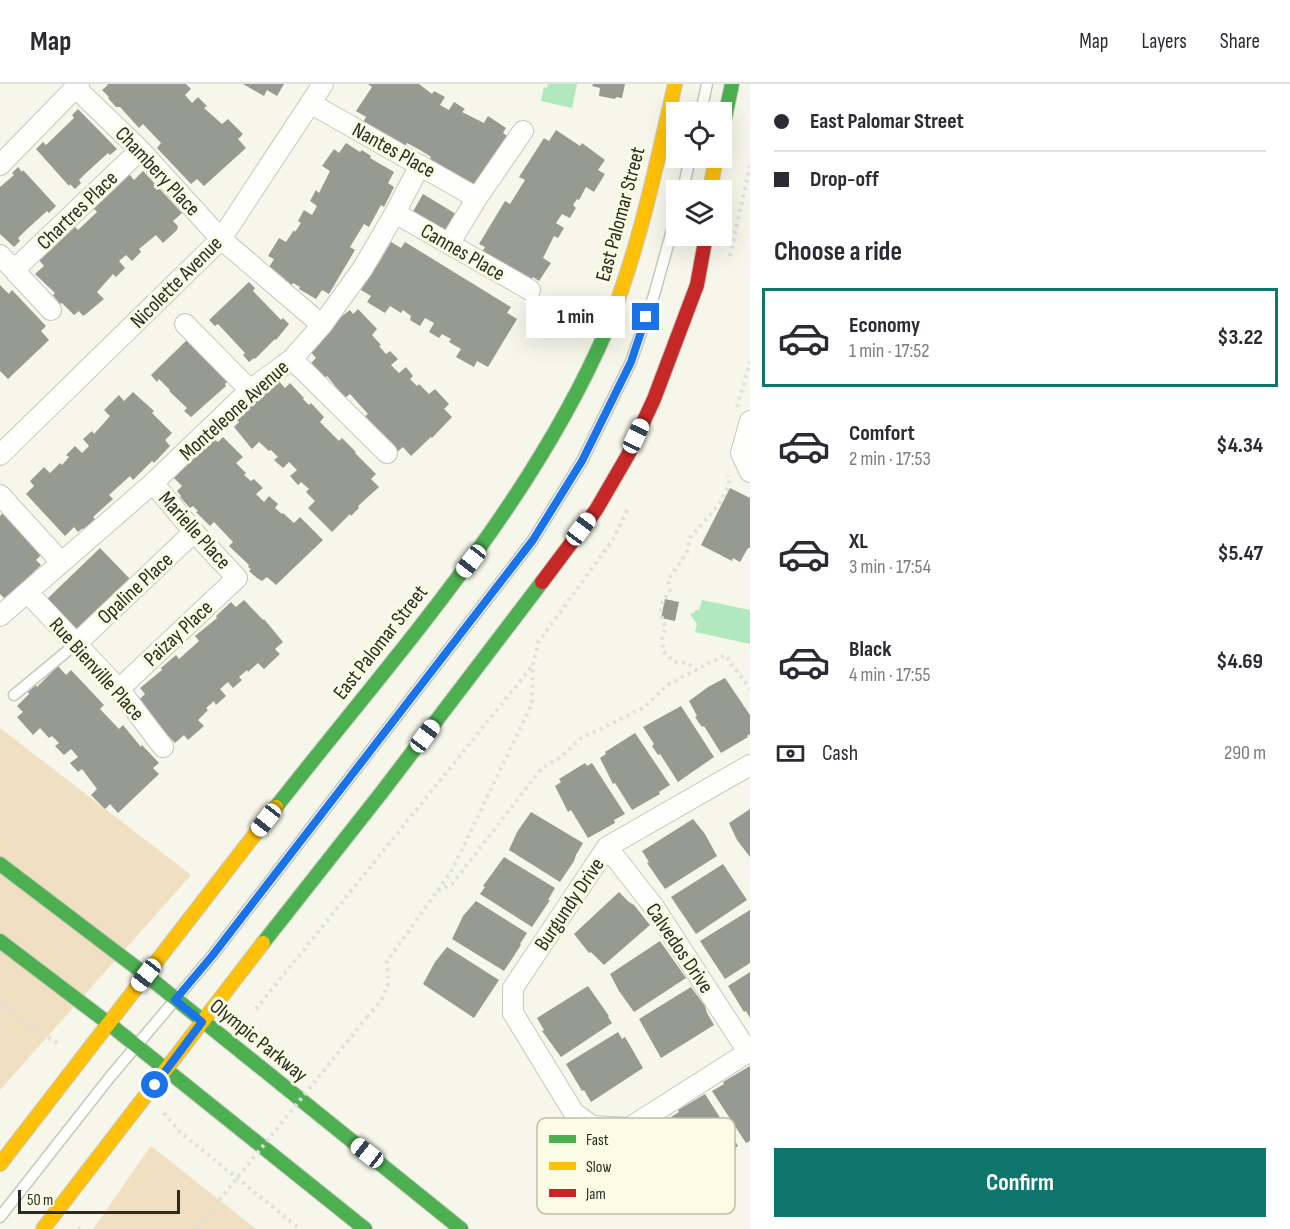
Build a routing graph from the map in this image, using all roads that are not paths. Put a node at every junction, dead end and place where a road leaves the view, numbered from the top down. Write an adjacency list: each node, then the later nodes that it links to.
1 (323, 84): 8 (street, Nicolette Avenue)
2 (675, 84): 46 (street, East Palomar Street)
3 (707, 84): 6 (lane)
4 (732, 84): 7 (street)
5 (78, 86): 10 (street, Chambery Place); 11 (street)
6 (702, 102)
7 (728, 102)
8 (310, 104): 12 (street, Nantes Place); 15 (street, Nicolette Avenue)
9 (523, 131): 13 (street)
10 (140, 150): 15 (street, Chambery Place); 20 (street, Chartres Place)
11 (0, 165)
12 (420, 165): 13 (street, Nantes Place); 14 (street, Monteleone Avenue)
13 (477, 198): 16 (street)
14 (395, 213): 16 (street, Cannes Place); 24 (street, Monteleone Avenue)
15 (221, 238): 24 (street, Chambery Place); 29 (street, Nicolette Avenue)
16 (449, 244): 21 (street, Cannes Place)
17 (668, 246): 47 (lane)
18 (704, 246): 48 (street)
19 (0, 255): 20 (street)
20 (14, 270): 22 (street)
21 (530, 290)
22 (51, 310)
23 (185, 324): 26 (street)
24 (322, 325): 25 (street, Monteleone Avenue)
25 (292, 359): 26 (street, Monteleone Avenue); 28 (street)
26 (250, 390): 31 (street, Monteleone Avenue)
27 (743, 417): 30 (street)
28 (387, 453)
29 (0, 455)
30 (750, 472)
31 (153, 483): 33 (street, Marielle Place); 34 (street, Monteleone Avenue)
32 (0, 495): 34 (street)
33 (194, 532): 35 (street, Marielle Place); 38 (street, Opaline Place)
34 (61, 562): 36 (street, Monteleone Avenue)
35 (237, 578): 39 (street, Paizay Place)
36 (28, 593): 37 (street, Monteleone Avenue); 38 (street, Rue Bienville Place)
37 (0, 616)
38 (77, 643): 39 (street, Rue Bienville Place); 40 (lane)
39 (118, 689): 41 (street, Rue Bienville Place)
40 (14, 695)
41 (163, 747)
42 (750, 765): 43 (street, Burgundy Drive)
43 (607, 847): 51 (street, Calvedos Drive); 53 (street, Burgundy Drive)
44 (0, 864): 46 (street, Olympic Parkway)
45 (0, 941): 49 (street)
46 (146, 975): 47 (street, Olympic Parkway); 49 (street, East Palomar Street)
47 (175, 1000): 48 (street, Olympic Parkway); 50 (lane)
48 (202, 1022): 52 (street); 59 (street, Olympic Parkway)
49 (108, 1023): 50 (street); 55 (street, East Palomar Street)
50 (137, 1046): 52 (street); 56 (lane)
51 (749, 1052): 54 (street, Burgundy Drive)
52 (166, 1071): 57 (street); 58 (street)
53 (581, 1118)
54 (645, 1118)
55 (3, 1155)
56 (0, 1217)
57 (43, 1229)
58 (366, 1229)
59 (461, 1229)

